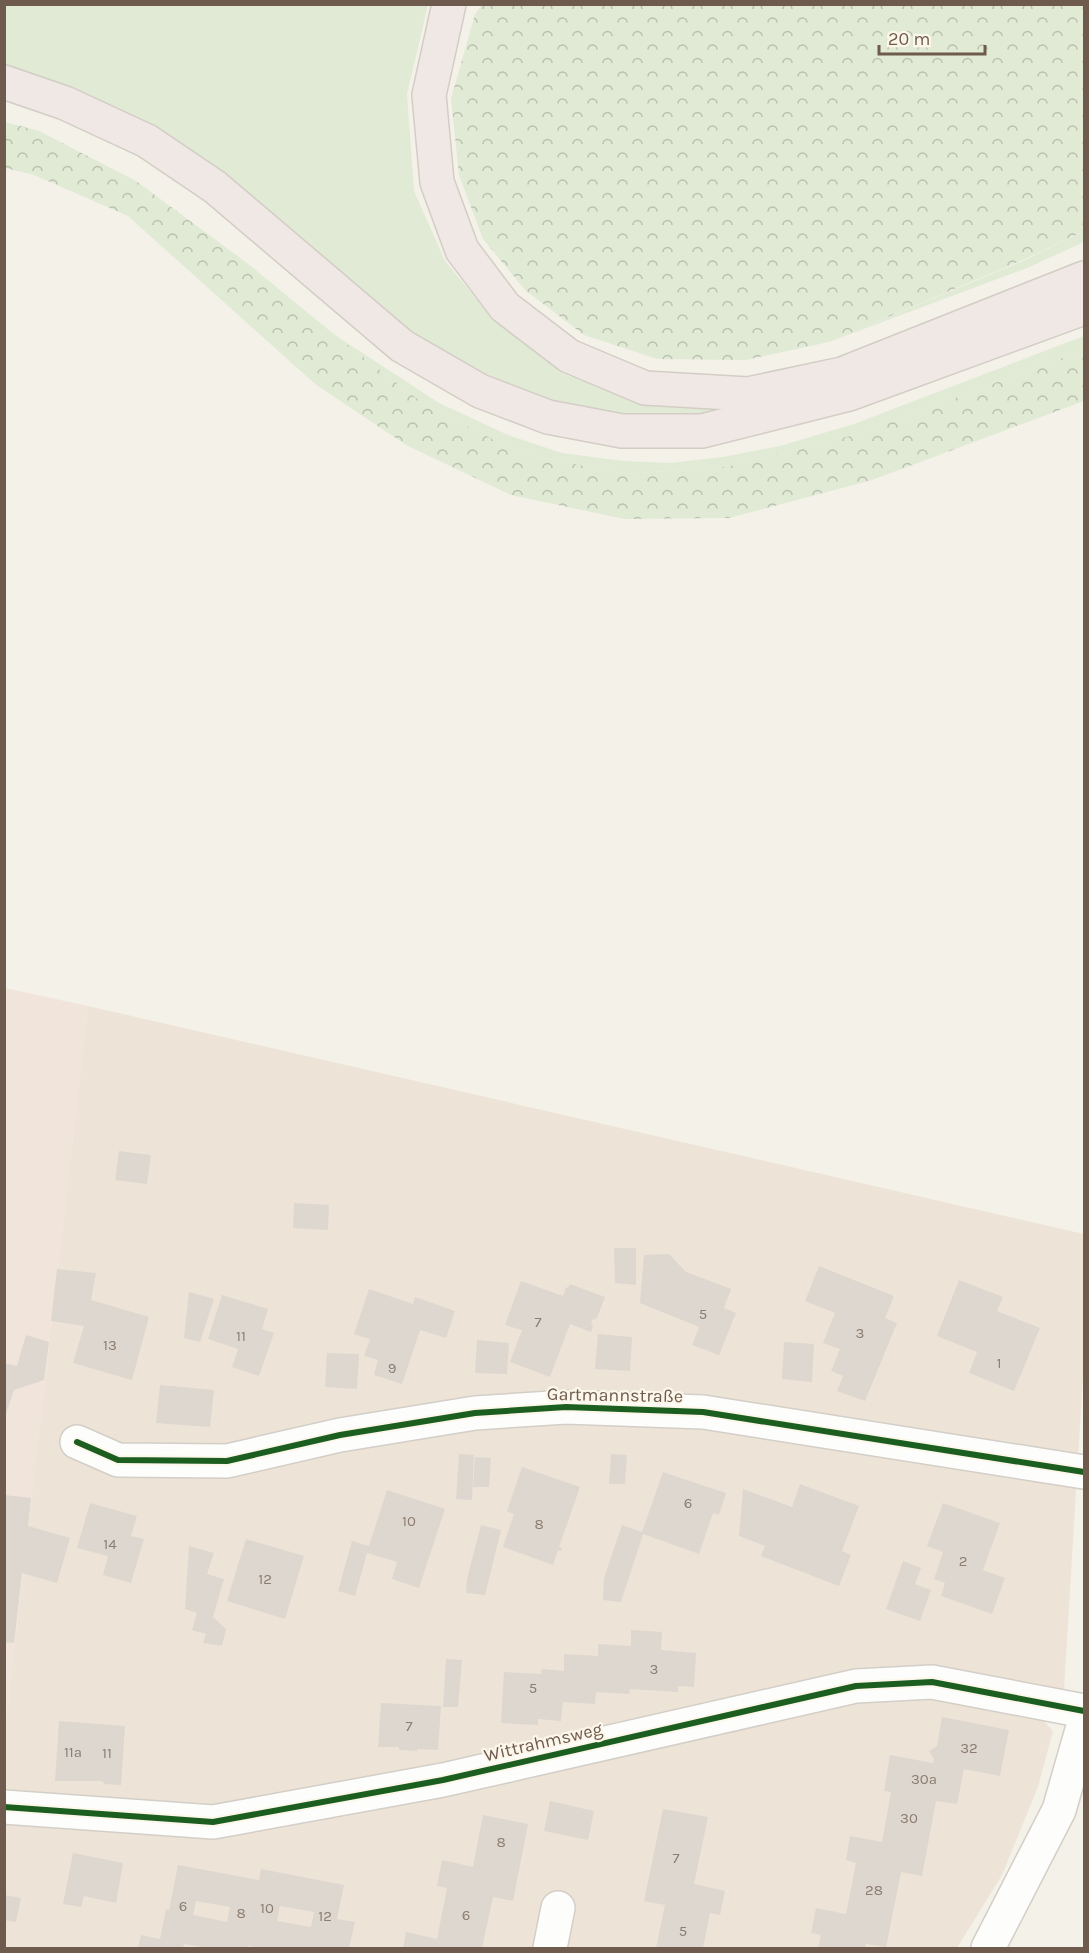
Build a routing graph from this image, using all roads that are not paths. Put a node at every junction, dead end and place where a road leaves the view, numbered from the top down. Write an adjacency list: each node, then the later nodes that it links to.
1 (449, 4): 3 (highway)
2 (4, 81): 4 (highway)
3 (1084, 278)
4 (1084, 308)
5 (77, 1442): 6 (street, Gartmannstraße)
6 (1084, 1472)
7 (1084, 1711): 9 (street, Wittrahmsweg)
8 (1084, 1723): 12 (street)
9 (4, 1807)
10 (558, 1908): 11 (street)
11 (550, 1948)
12 (988, 1948)

